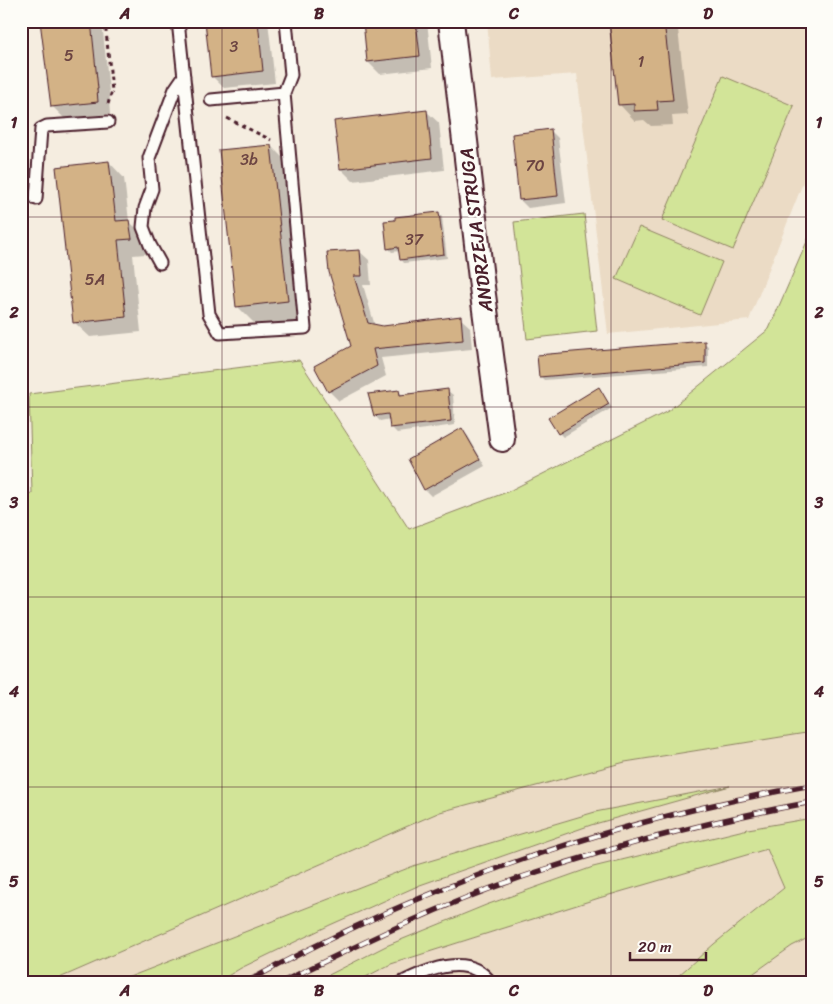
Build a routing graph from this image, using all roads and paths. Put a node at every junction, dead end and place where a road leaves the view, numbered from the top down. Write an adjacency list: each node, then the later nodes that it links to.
1 (105, 21): 9 (path)
2 (178, 21): 5 (lane)
3 (286, 21): 6 (lane)
4 (451, 21): 13 (street, ANDRZEJA STRUGA)
5 (184, 76): 10 (lane); 12 (lane)
6 (284, 93): 7 (lane); 10 (lane)
7 (211, 100)
8 (221, 114): 10 (path)
9 (107, 122): 11 (lane)
10 (289, 150)
11 (36, 198)
12 (160, 263)
13 (502, 438)
14 (401, 983): 15 (lane)
15 (491, 983)

